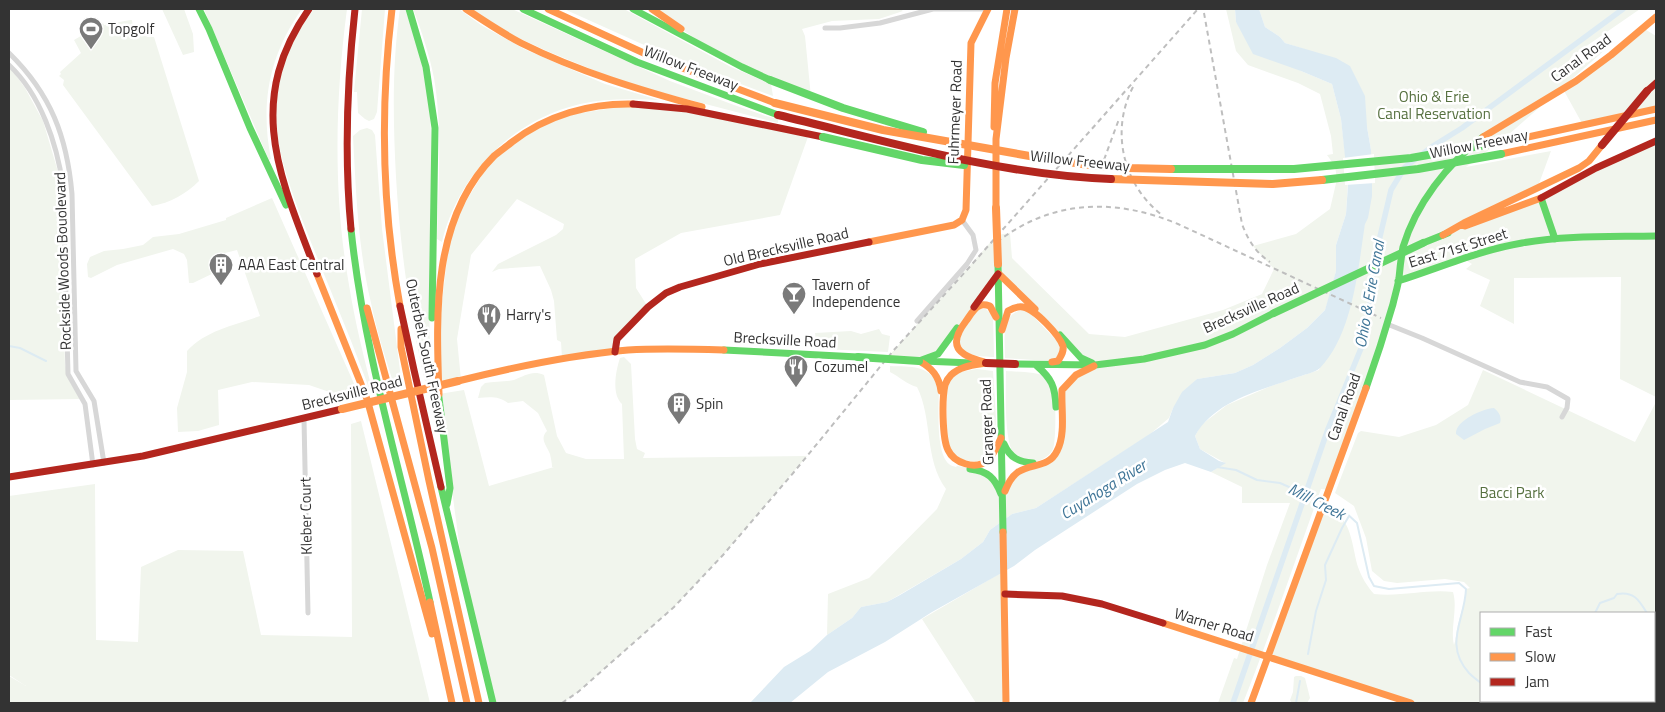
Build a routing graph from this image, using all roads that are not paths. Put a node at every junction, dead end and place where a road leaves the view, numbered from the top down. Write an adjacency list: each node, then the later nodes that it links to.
1 (199, 9): 33 (main road)
2 (310, 9): 33 (main road)
3 (355, 9): 28 (main road)
4 (392, 9): 36 (main road, Outerbelt South Freeway)
5 (466, 9): 22 (main road)
6 (523, 9): 26 (main road, Willow Freeway, bridge)
7 (548, 9): 25 (main road, Willow Freeway, bridge)
8 (633, 9): 17 (main road)
9 (652, 9): 17 (main road)
10 (988, 9): 15 (street); 29 (main road, Fuhrmeyer Road)
11 (1007, 9): 19 (main road, Granger Road)
12 (1014, 9): 19 (main road, Granger Road)
13 (410, 11): 45 (main road)
14 (1656, 17): 35 (main road, Canal Road)
15 (825, 28)
16 (9, 53): 49 (street)
17 (718, 54): 25 (main road, bridge)
18 (9, 65): 50 (street, Rockside Woods Bouolevard)
19 (1001, 65): 34 (main road, Granger Road, bridge)
20 (1656, 83): 30 (main road, bridge)
21 (1656, 109): 25 (main road, Willow Freeway, bridge)
22 (748, 119): 26 (main road, bridge); 45 (main road)
23 (1656, 120): 26 (main road, Willow Freeway, bridge)
24 (1656, 141): 27 (main road, Brecksville Road)
25 (1041, 158)
26 (1071, 176)
27 (1540, 198): 30 (main road, Brecksville Road); 32 (main road)
28 (349, 204): 55 (main road); 60 (main road)
29 (962, 220): 37 (street); 40 (main road, Old Brecksville Road)
30 (1443, 235): 44 (main road, Brecksville Road, bridge)
31 (1656, 236): 32 (main road, East 71st Street)
32 (1555, 239): 35 (main road, East 71st Street)
33 (309, 254): 55 (main road)
34 (999, 274): 39 (main road, Granger Road); 41 (main road); 44 (main road)
35 (1398, 281): 38 (main road, Canal Road)
36 (400, 301): 53 (main road, Outerbelt South Freeway); 61 (main road)
37 (917, 321)
38 (1387, 324): 46 (street); 57 (main road, Canal Road)
39 (999, 339): 42 (main road); 43 (main road); 48 (main road, Granger Road)
40 (615, 352): 41 (main road, Brecksville Road, bridge); 47 (main road, Brecksville Road, bridge)
41 (919, 361): 42 (main road, Brecksville Road); 52 (main road)
42 (986, 363): 43 (main road, Brecksville Road, bridge); 48 (main road)
43 (1036, 364): 44 (main road, Brecksville Road); 48 (main road)
44 (1095, 365): 52 (main road)
45 (438, 394): 53 (main road)
46 (1562, 416)
47 (304, 418): 49 (main road, Brecksville Road); 56 (street, Kleber Court)
48 (1002, 436): 52 (main road, Granger Road)
49 (104, 463): 50 (main road, Brecksville Road)
50 (93, 465): 51 (main road, Brecksville Road)
51 (9, 477)
52 (1002, 497): 54 (main road, Granger Road)
53 (447, 509): 62 (main road, Outerbelt South Freeway)
54 (1005, 594): 57 (main road, Warner Road); 58 (main road, Granger Road)
55 (428, 610): 59 (main road)
56 (308, 613)
57 (1265, 656): 63 (main road, Canal Road); 64 (main road, Warner Road)
58 (1004, 702)
59 (452, 703)
60 (467, 703)
61 (479, 703)
62 (493, 703)
63 (1251, 703)
64 (1411, 703)

